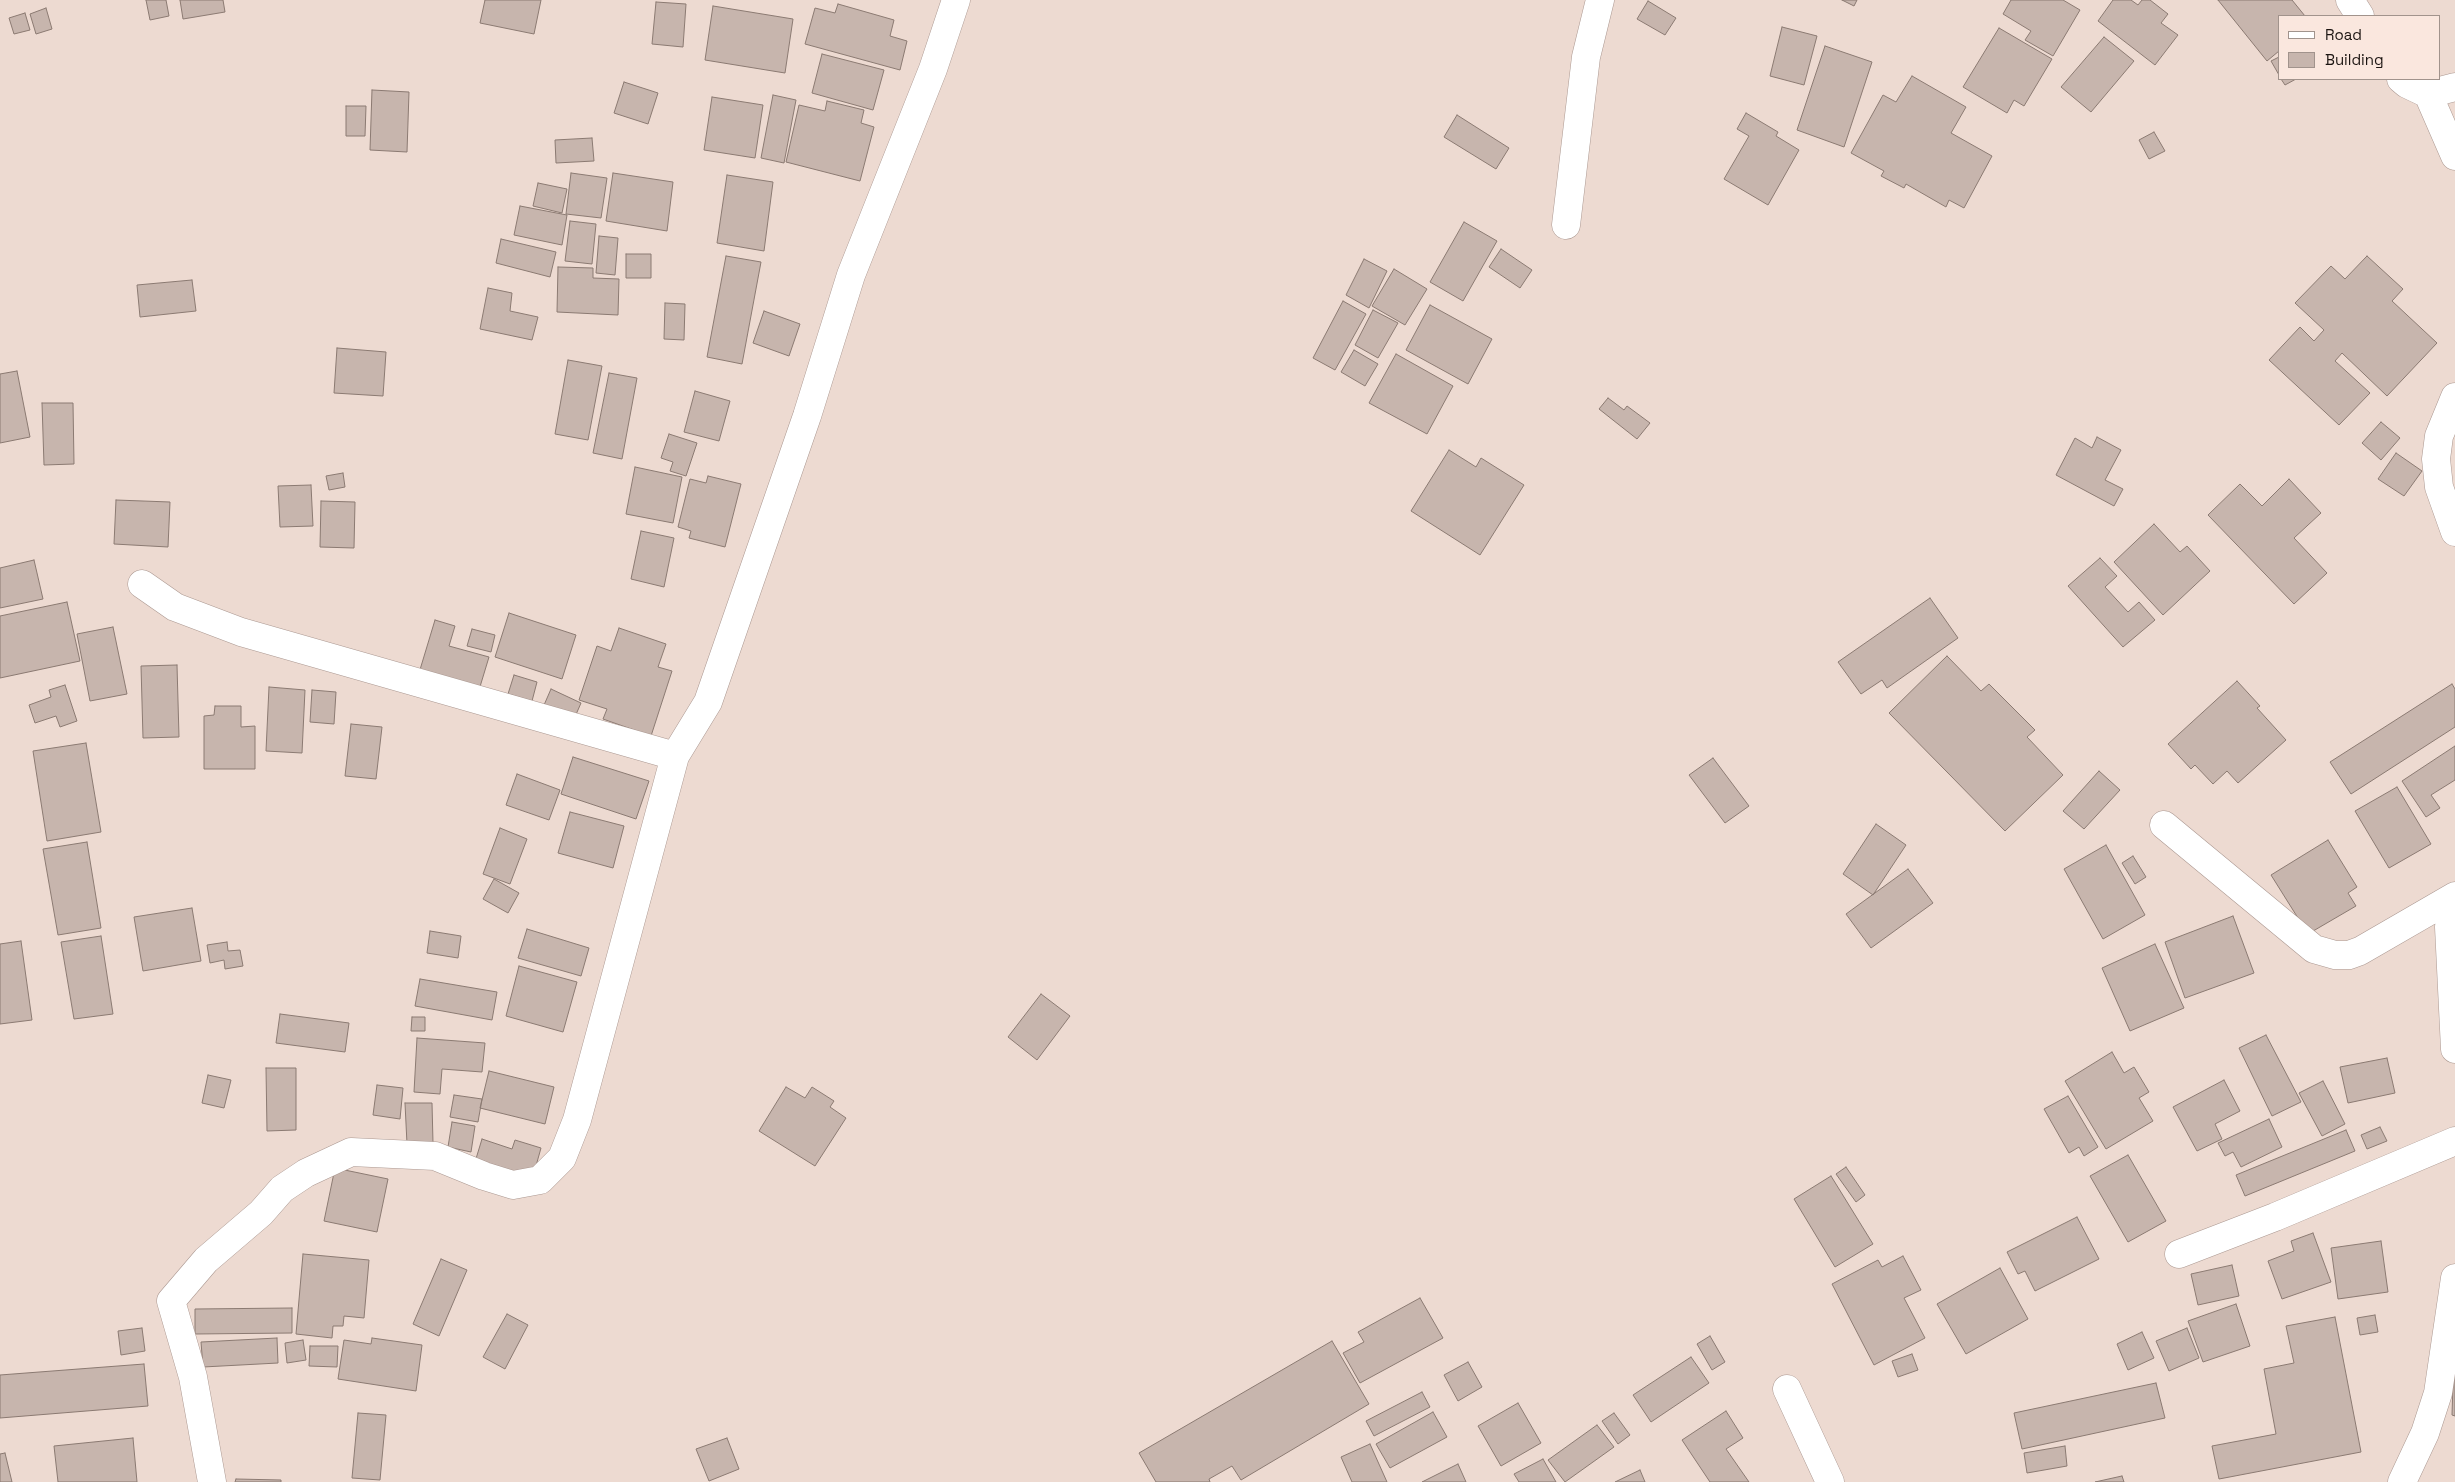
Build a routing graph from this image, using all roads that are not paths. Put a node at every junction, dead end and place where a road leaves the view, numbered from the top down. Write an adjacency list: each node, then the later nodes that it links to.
1 (956, 0): 13 (street)
2 (1600, 0): 9 (street)
3 (2350, 0): 4 (street)
4 (2359, 15)
5 (2402, 80): 7 (street)
6 (2455, 87): 7 (street)
7 (2428, 94): 8 (street)
8 (2455, 156)
9 (1566, 225)
10 (2455, 397): 11 (street)
11 (2455, 532)
12 (142, 584): 13 (street)
13 (675, 756): 21 (street)
14 (2164, 826): 15 (street)
15 (2455, 897): 16 (street)
16 (2455, 1049)
17 (2455, 1141): 18 (street)
18 (2179, 1254)
19 (2455, 1278): 23 (street)
20 (1786, 1389): 22 (street)
21 (212, 1482)
22 (1830, 1482)
23 (2402, 1482)

